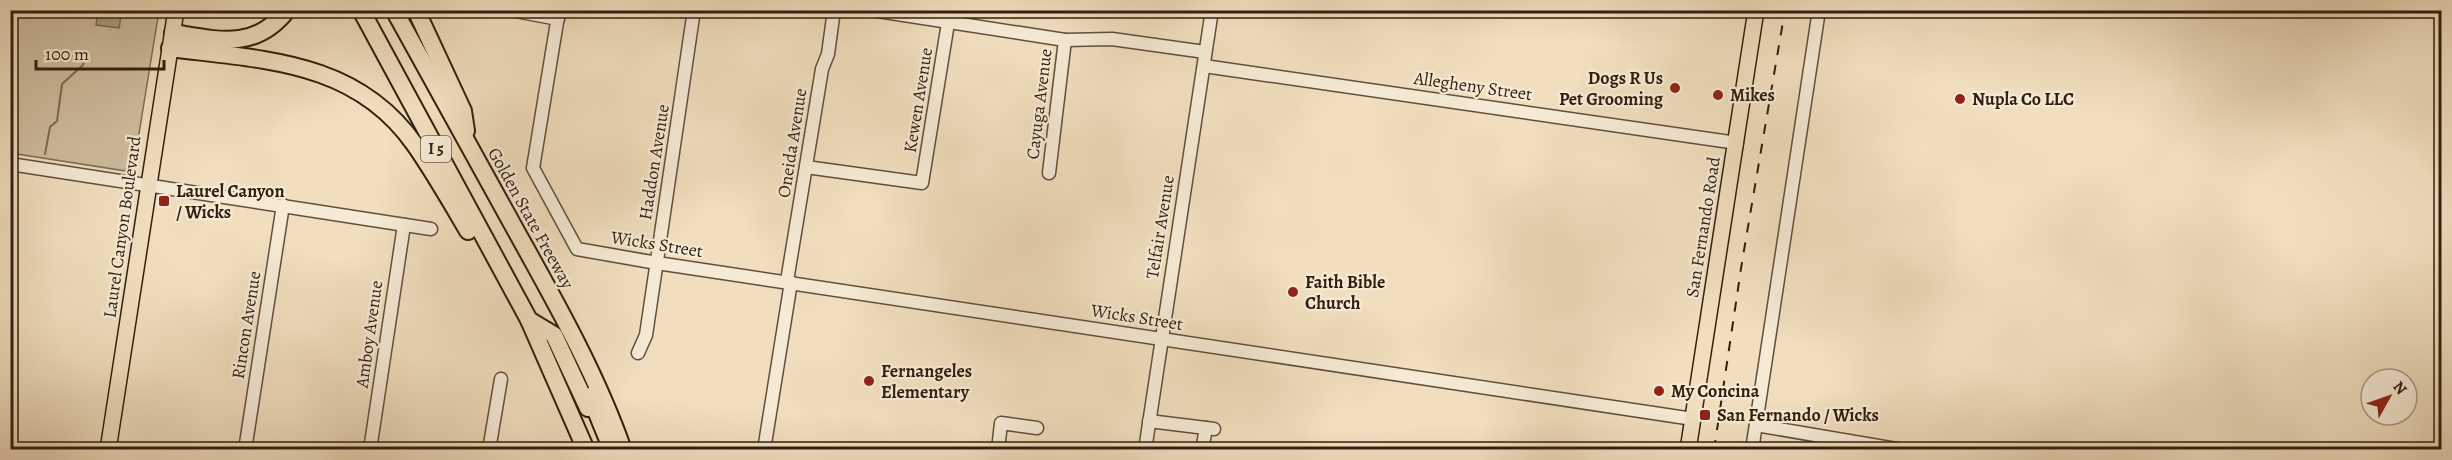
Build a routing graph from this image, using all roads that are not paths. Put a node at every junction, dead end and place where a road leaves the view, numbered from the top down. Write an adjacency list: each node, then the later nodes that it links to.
1 (176, 10): 15 (main road, Laurel Canyon Boulevard)
2 (287, 10): 15 (highway)
3 (361, 10): 31 (highway, I 5)
4 (394, 10): 20 (highway, Golden State Freeway / I 5)
5 (416, 10): 20 (highway)
6 (510, 10): 13 (street)
7 (694, 10): 28 (street, Haddon Avenue)
8 (834, 10): 22 (street, Oneida Avenue)
9 (871, 10): 14 (street)
10 (1212, 10): 17 (street, Telfair Avenue)
11 (1756, 10): 19 (main road, San Fernando Road)
12 (1819, 10): 38 (street)
13 (558, 15): 28 (street, Wicks Street)
14 (948, 23): 16 (street); 22 (street, Kewen Avenue)
15 (172, 40): 24 (main road, Laurel Canyon Boulevard); 31 (highway)
16 (1065, 40): 17 (street); 23 (street, Cayuga Avenue)
17 (1205, 52): 18 (street, Telfair Avenue)
18 (1204, 66): 19 (street, Allegheny Street); 33 (street, Telfair Avenue)
19 (1737, 142): 36 (main road, San Fernando Road)
20 (467, 144): 29 (highway, Golden State Freeway / I 5)
21 (10, 164): 24 (street)
22 (806, 167): 30 (street, Oneida Avenue)
23 (1049, 173)
24 (150, 184): 25 (street); 41 (main road, Laurel Canyon Boulevard)
25 (283, 205): 26 (street); 42 (street, Rincon Avenue)
26 (404, 225): 27 (street); 43 (street, Amboy Avenue)
27 (431, 229)
28 (657, 263): 30 (street, Wicks Street); 34 (street, Haddon Avenue)
29 (543, 280): 47 (highway); 48 (highway, Golden State Freeway / I 5)
30 (789, 281): 33 (street, Wicks Street); 49 (street, Oneida Avenue)
31 (511, 288): 32 (highway, I 5)
32 (529, 320): 45 (highway, I 5); 46 (highway)
33 (1161, 339): 36 (street, Wicks Street); 37 (street, Telfair Avenue)
34 (638, 352)
35 (501, 379): 44 (street)
36 (1693, 419): 53 (main road, San Fernando Road)
37 (1149, 421): 51 (street, Telfair Avenue); 52 (street)
38 (1756, 425): 40 (street); 54 (street)
39 (1037, 428): 50 (street)
40 (1886, 448): 55 (street)
41 (108, 450)
42 (245, 450)
43 (370, 450)
44 (489, 450)
45 (586, 450)
46 (605, 450)
47 (612, 450)
48 (623, 450)
49 (764, 450)
50 (998, 450)
51 (1145, 450)
52 (1202, 450)
53 (1688, 450)
54 (1752, 450)
55 (1902, 450)

